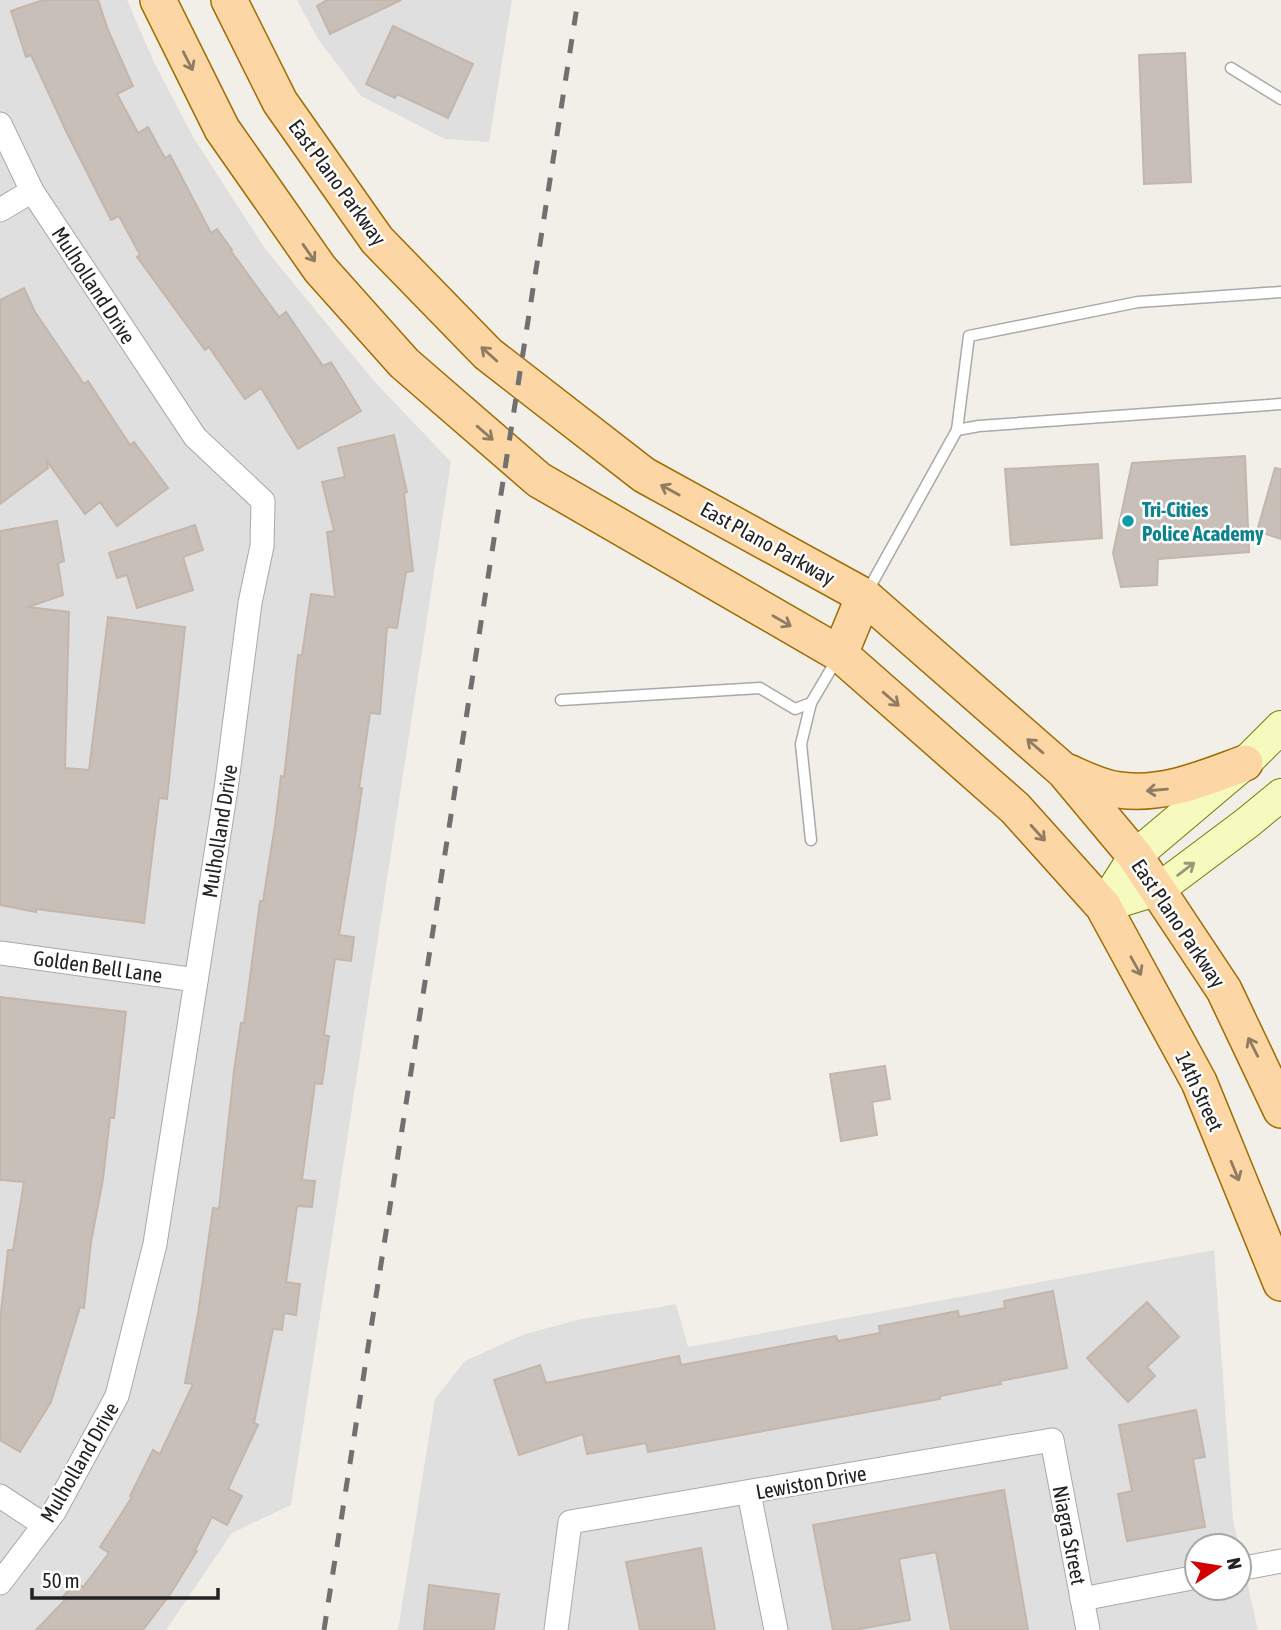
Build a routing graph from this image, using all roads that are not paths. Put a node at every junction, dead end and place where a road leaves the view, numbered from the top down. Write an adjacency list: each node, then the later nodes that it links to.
1 (158, 0): 12 (main road, one-way to 12)
2 (229, 0): 11 (main road, East Plano Parkway, one-way to 2)
3 (1231, 68): 4 (lane)
4 (1281, 99)
5 (0, 124): 6 (street, Mulholland Drive)
6 (32, 191): 7 (street); 24 (street, Mulholland Drive)
7 (0, 210)
8 (1281, 292): 10 (lane)
9 (1281, 404): 10 (lane)
10 (957, 430): 11 (lane)
11 (864, 596): 12 (main road); 17 (main road, East Plano Parkway, one-way to 11)
12 (840, 654): 14 (lane); 22 (main road, one-way to 22)
13 (561, 700): 14 (lane)
14 (811, 704): 19 (lane)
15 (1281, 727): 16 (main road)
16 (1245, 763): 17 (main road, one-way to 17); 20 (main road)
17 (1064, 771): 20 (main road, East Plano Parkway)
18 (1281, 795): 21 (main road, one-way to 18)
19 (811, 840)
20 (1135, 856): 21 (main road, East Plano Parkway); 22 (main road)
21 (1159, 889): 22 (main road); 25 (main road, East Plano Parkway, one-way to 21)
22 (1103, 906): 26 (main road, 14th Street, one-way to 26)
23 (0, 953): 24 (street, Golden Bell Lane)
24 (196, 980): 30 (street, Mulholland Drive)
25 (1281, 1110)
26 (1281, 1283)
27 (1052, 1440): 28 (street, Lewiston Drive); 35 (street, Niagra Street)
28 (749, 1493): 36 (street, Lewiston Drive); 37 (street)
29 (0, 1496): 30 (street)
30 (44, 1525): 34 (street, Mulholland Drive)
31 (1281, 1561): 32 (street)
32 (1253, 1566)
33 (1183, 1580): 35 (street)
34 (0, 1583)
35 (1082, 1600): 38 (street, Niagra Street)
36 (556, 1630)
37 (776, 1630)
38 (1088, 1630)

